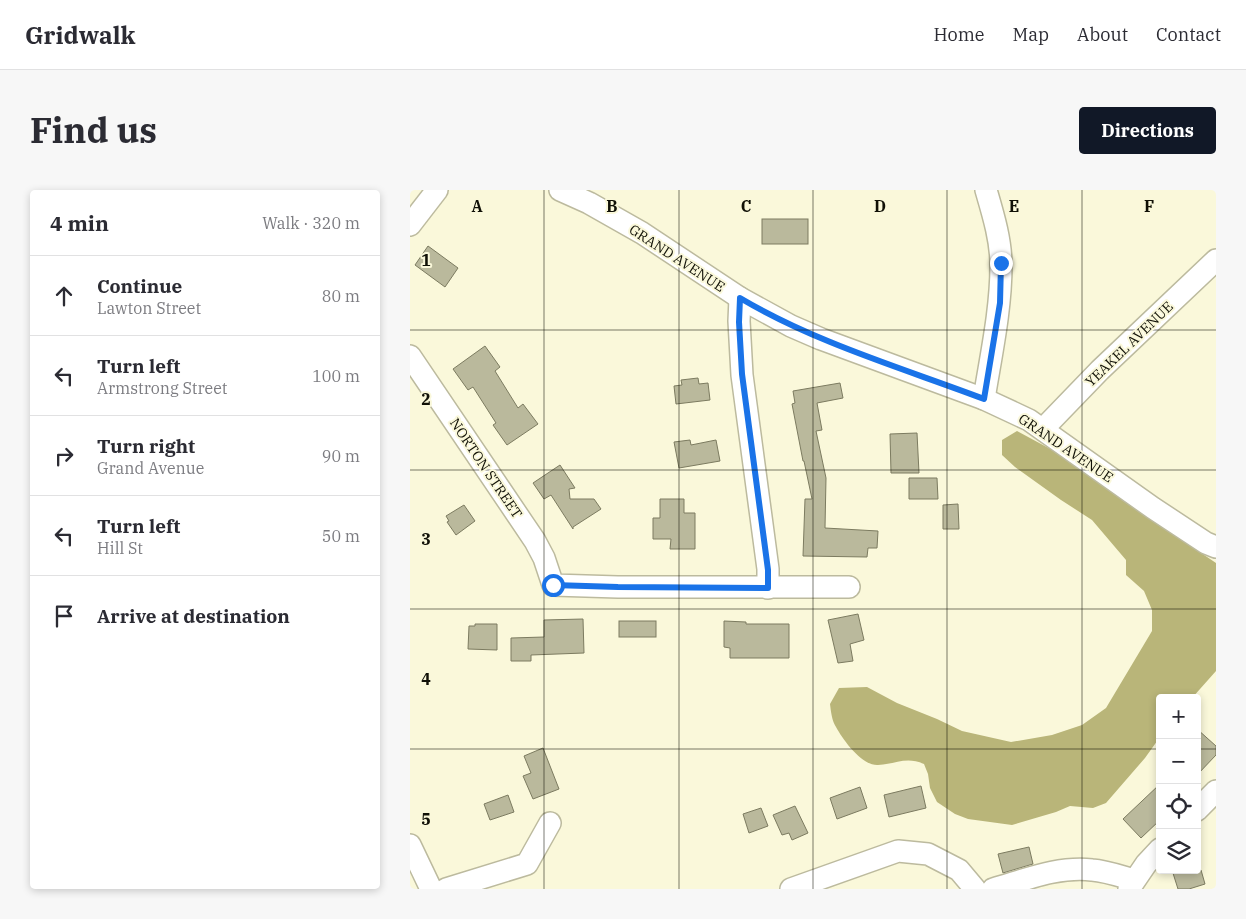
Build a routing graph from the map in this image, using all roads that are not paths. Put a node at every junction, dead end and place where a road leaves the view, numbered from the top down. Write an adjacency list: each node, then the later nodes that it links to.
1 (437, 190): 4 (street)
2 (560, 190): 6 (street, GRAND AVENUE)
3 (986, 190): 8 (street)
4 (410, 225)
5 (1216, 260): 9 (street, YEAKEL AVENUE)
6 (740, 298): 8 (street, GRAND AVENUE); 12 (street)
7 (410, 356): 12 (street, NORTON STREET)
8 (984, 399): 9 (street, GRAND AVENUE)
9 (1043, 430): 10 (street, GRAND AVENUE)
10 (1216, 547)
11 (849, 587): 12 (street)
12 (768, 588)
13 (1216, 791): 14 (street)
14 (1201, 806)
15 (550, 823): 20 (street)
16 (410, 845): 19 (street)
17 (1156, 854): 18 (street)
18 (1131, 884): 23 (street)
19 (431, 889)
20 (446, 889)
21 (791, 889): 22 (street)
22 (975, 889)
23 (993, 889)

